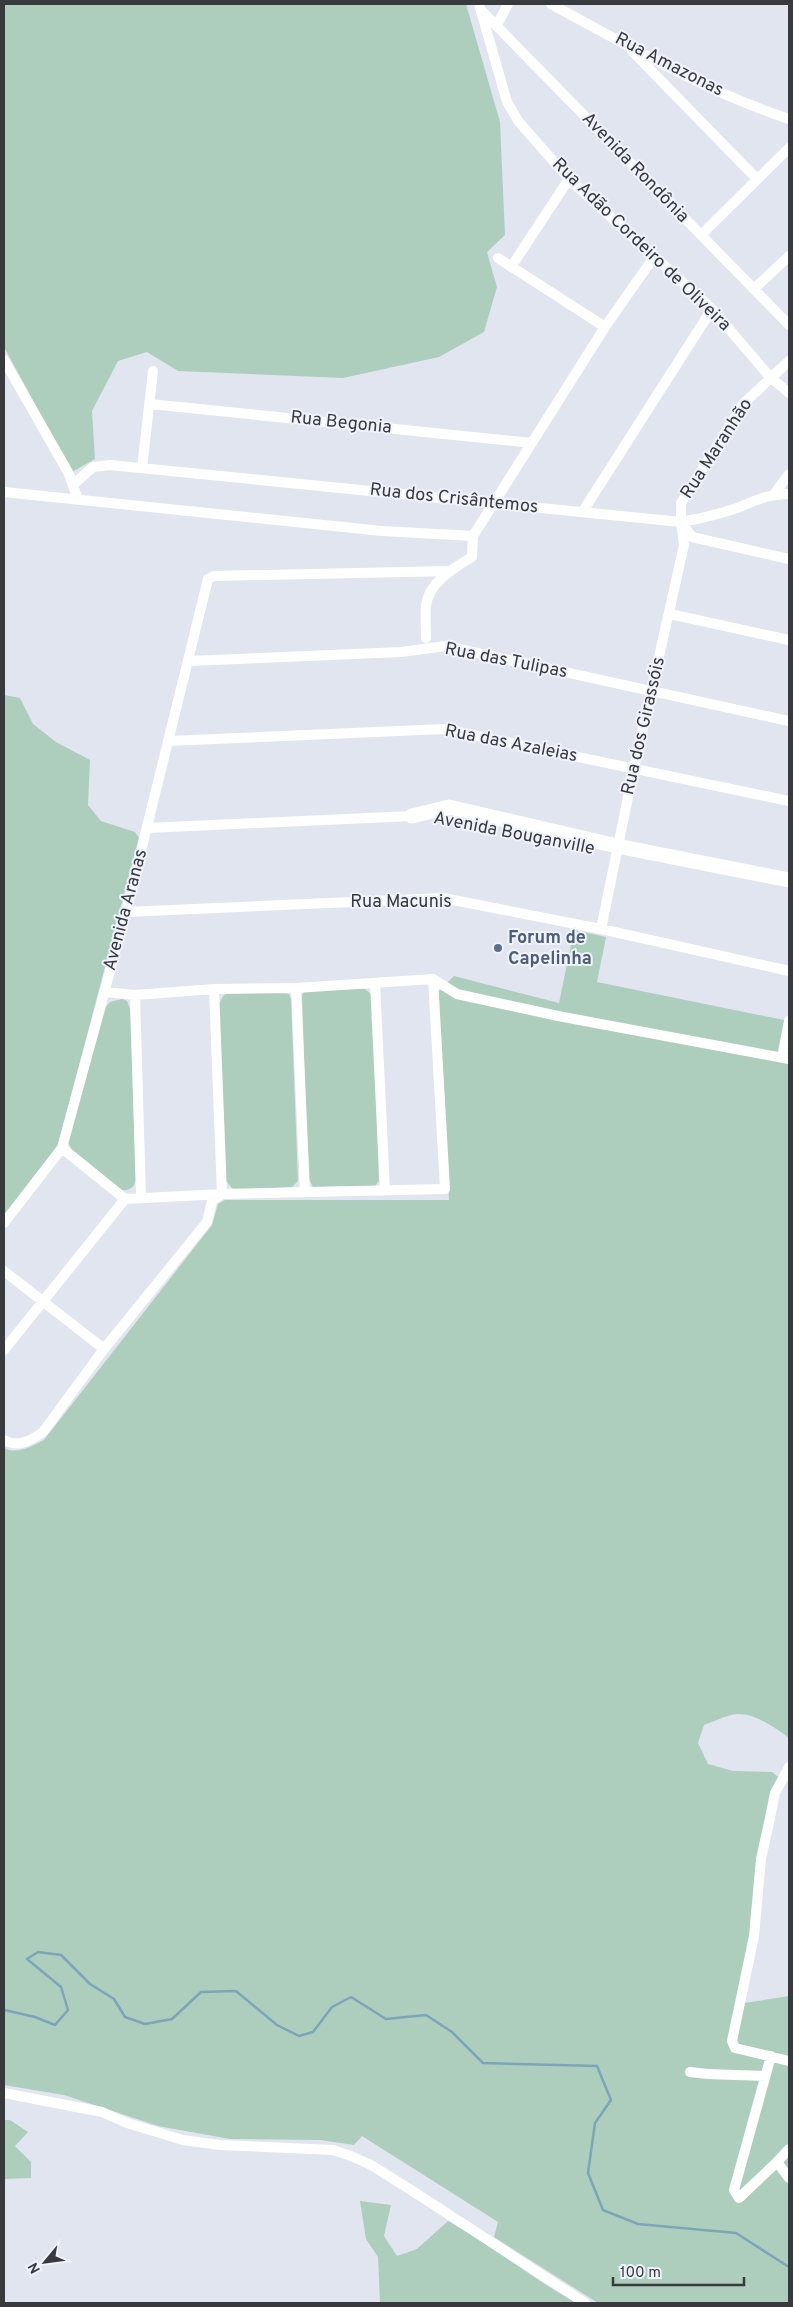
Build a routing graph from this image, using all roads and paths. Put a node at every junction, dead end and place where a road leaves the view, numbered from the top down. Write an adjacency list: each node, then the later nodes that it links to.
1 (508, 4): 4 (street)
2 (551, 4): 5 (street, Rua Amazonas)
3 (480, 7): 4 (street, Avenida Rondônia); 9 (street, Rua Adão Cordeiro de Oliveira)
4 (497, 25): 10 (street, Avenida Rondônia)
5 (626, 44): 6 (street, Rua Amazonas); 8 (street)
6 (789, 118)
7 (789, 148): 8 (street)
8 (757, 179): 10 (street)
9 (569, 180): 12 (street, Rua Adão Cordeiro de Oliveira); 14 (street)
10 (701, 235): 15 (street, Avenida Rondônia)
11 (789, 256): 15 (street)
12 (654, 257): 16 (street, Rua Adão Cordeiro de Oliveira); 18 (street)
13 (498, 258): 14 (street)
14 (511, 267): 18 (street)
15 (754, 289): 17 (street, Avenida Rondônia)
16 (712, 309): 22 (street, Rua Adão Cordeiro de Oliveira); 34 (street)
17 (789, 325)
18 (605, 327): 25 (street)
19 (4, 360): 28 (street)
20 (789, 361): 22 (street, Rua Maranhão)
21 (153, 371): 24 (street)
22 (770, 378): 23 (street, Rua Adão Cordeiro de Oliveira); 35 (street, Rua Maranhão)
23 (789, 393)
24 (150, 404): 25 (street, Rua Begonia); 26 (street)
25 (532, 443): 33 (street)
26 (142, 468): 28 (street, Rua dos Crisântemos); 33 (street, Rua dos Crisântemos)
27 (789, 474): 30 (street)
28 (74, 484): 32 (street)
29 (4, 492): 32 (street)
30 (775, 493): 31 (street); 35 (street, Rua dos Crisântemos)
31 (789, 494)
32 (78, 500): 36 (street)
33 (494, 503): 34 (street, Rua dos Crisântemos); 36 (street)
34 (583, 511): 35 (street, Rua dos Crisântemos)
35 (681, 522): 37 (street); 39 (street, Rua dos Girassóis)
36 (473, 536): 38 (street)
37 (789, 559)
38 (449, 571): 40 (street); 42 (street, Avenida Aranas)
39 (670, 614): 41 (street); 43 (street, Rua dos Girassóis)
40 (426, 638)
41 (789, 640)
42 (189, 661): 43 (street, Rua das Tulipas); 45 (street, Avenida Aranas)
43 (652, 691): 44 (street, Rua das Tulipas); 46 (street, Rua dos Girassóis)
44 (789, 721)
45 (168, 741): 46 (street, Rua das Azaleias); 49 (street, Avenida Aranas)
46 (634, 768): 47 (street, Rua das Azaleias); 50 (street, Rua dos Girassóis)
47 (789, 801)
48 (412, 816): 49 (street); 50 (street, Avenida Bouganville)
49 (147, 828): 53 (street, Avenida Aranas)
50 (617, 851): 51 (street, Avenida Bouganville); 52 (street, Avenida Bouganville); 54 (street, Rua dos Girassóis)
51 (789, 880)
52 (789, 889)
53 (126, 912): 54 (street, Rua Macunis); 60 (street, Avenida Aranas)
54 (601, 929): 55 (street, Rua Macunis)
55 (789, 971)
56 (433, 979): 57 (street); 63 (street); 65 (street)
57 (375, 983): 58 (street); 65 (street)
58 (296, 988): 59 (street); 66 (street)
59 (214, 989): 61 (street); 67 (street)
60 (105, 992): 61 (street); 64 (street, Avenida Aranas)
61 (135, 995): 68 (street)
62 (789, 1021): 63 (street)
63 (786, 1058)
64 (62, 1148): 69 (street); 70 (street, Avenida Aranas)
65 (386, 1190): 66 (street)
66 (305, 1192): 67 (street)
67 (222, 1194): 68 (street); 73 (street)
68 (141, 1197): 69 (street)
69 (125, 1199): 72 (street)
70 (4, 1223)
71 (4, 1271): 72 (street)
72 (42, 1300): 73 (street); 74 (street)
73 (104, 1349): 75 (street)
74 (4, 1350)
75 (4, 1440)
76 (789, 1767): 77 (street)
77 (771, 2056): 78 (street); 80 (street)
78 (789, 2062)
79 (690, 2072): 80 (street)
80 (765, 2076): 83 (street)
81 (4, 2093): 85 (street)
82 (789, 2149): 83 (street)
83 (777, 2162): 84 (street)
84 (789, 2178)
85 (585, 2303)

